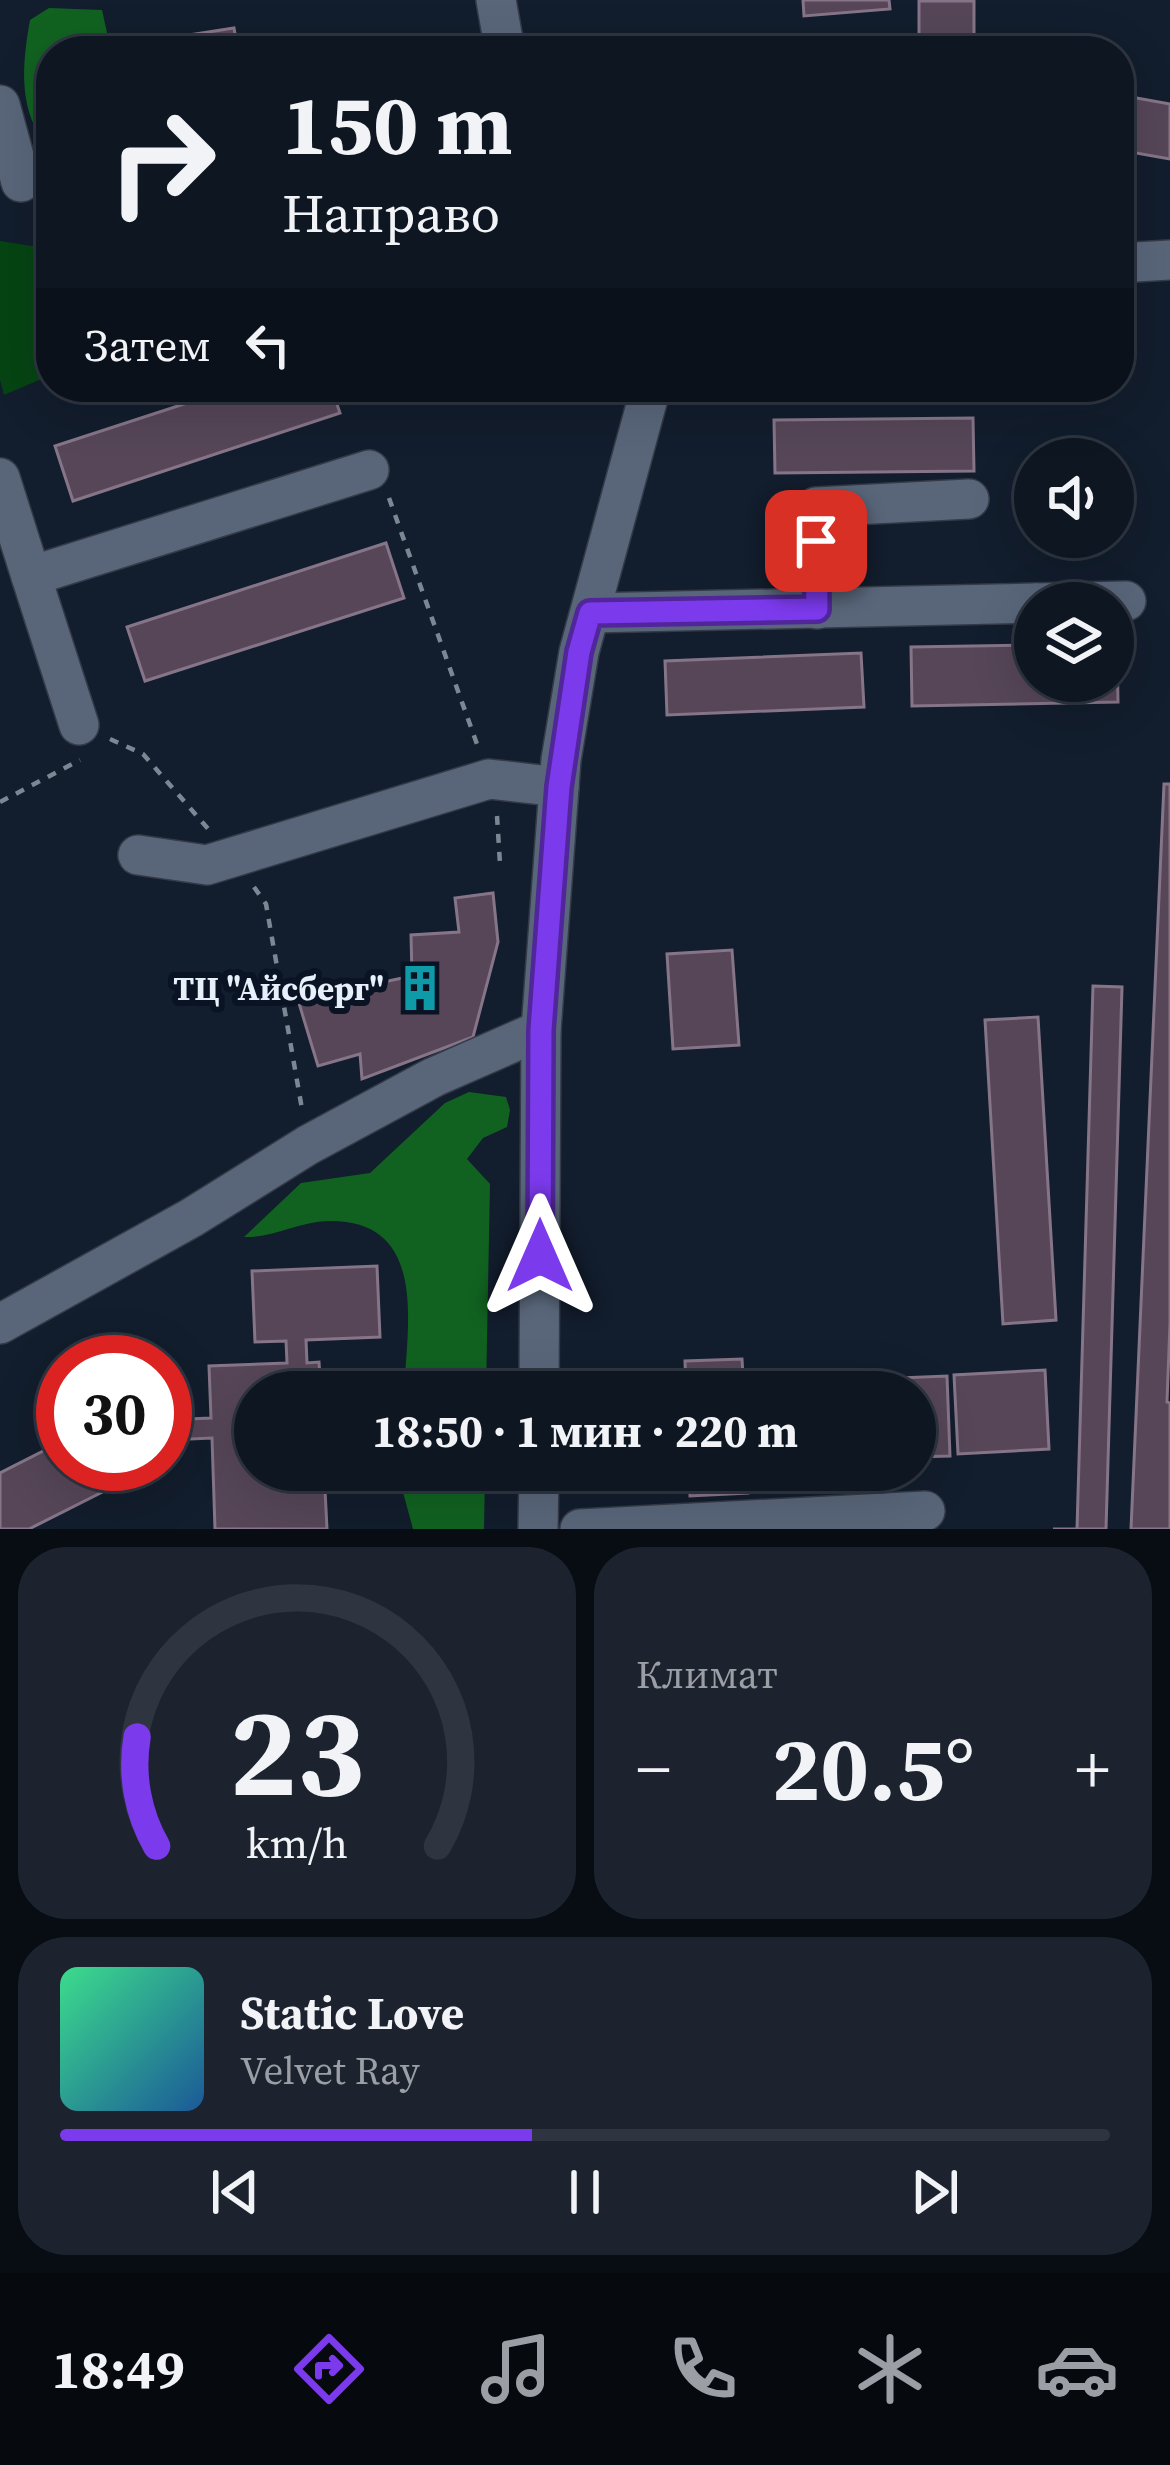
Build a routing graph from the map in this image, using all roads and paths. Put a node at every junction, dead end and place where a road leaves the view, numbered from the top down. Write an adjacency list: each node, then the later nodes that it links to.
1 (496, 0): 2 (street)
2 (503, 36)
3 (0, 105): 4 (street)
4 (24, 182)
5 (1170, 260): 6 (street)
6 (1134, 262)
7 (647, 402): 14 (street)
8 (369, 470): 11 (street); 16 (path)
9 (0, 478): 11 (street)
10 (969, 499): 13 (street)
11 (31, 576): 15 (street)
12 (1014, 604): 13 (street)
13 (817, 609): 14 (street)
14 (590, 613): 17 (street)
15 (79, 725): 18 (path); 20 (path)
16 (490, 779): 17 (street); 20 (street); 21 (path)
17 (559, 787): 22 (street)
18 (0, 802)
19 (138, 855): 20 (street)
20 (232, 857): 23 (path)
21 (500, 864)
22 (541, 1030): 23 (street); 25 (street)
23 (308, 1145): 24 (street)
24 (0, 1324)
25 (539, 1371)
26 (538, 1491): 28 (street)
27 (925, 1511): 29 (street)
28 (538, 1529)
29 (580, 1529)

